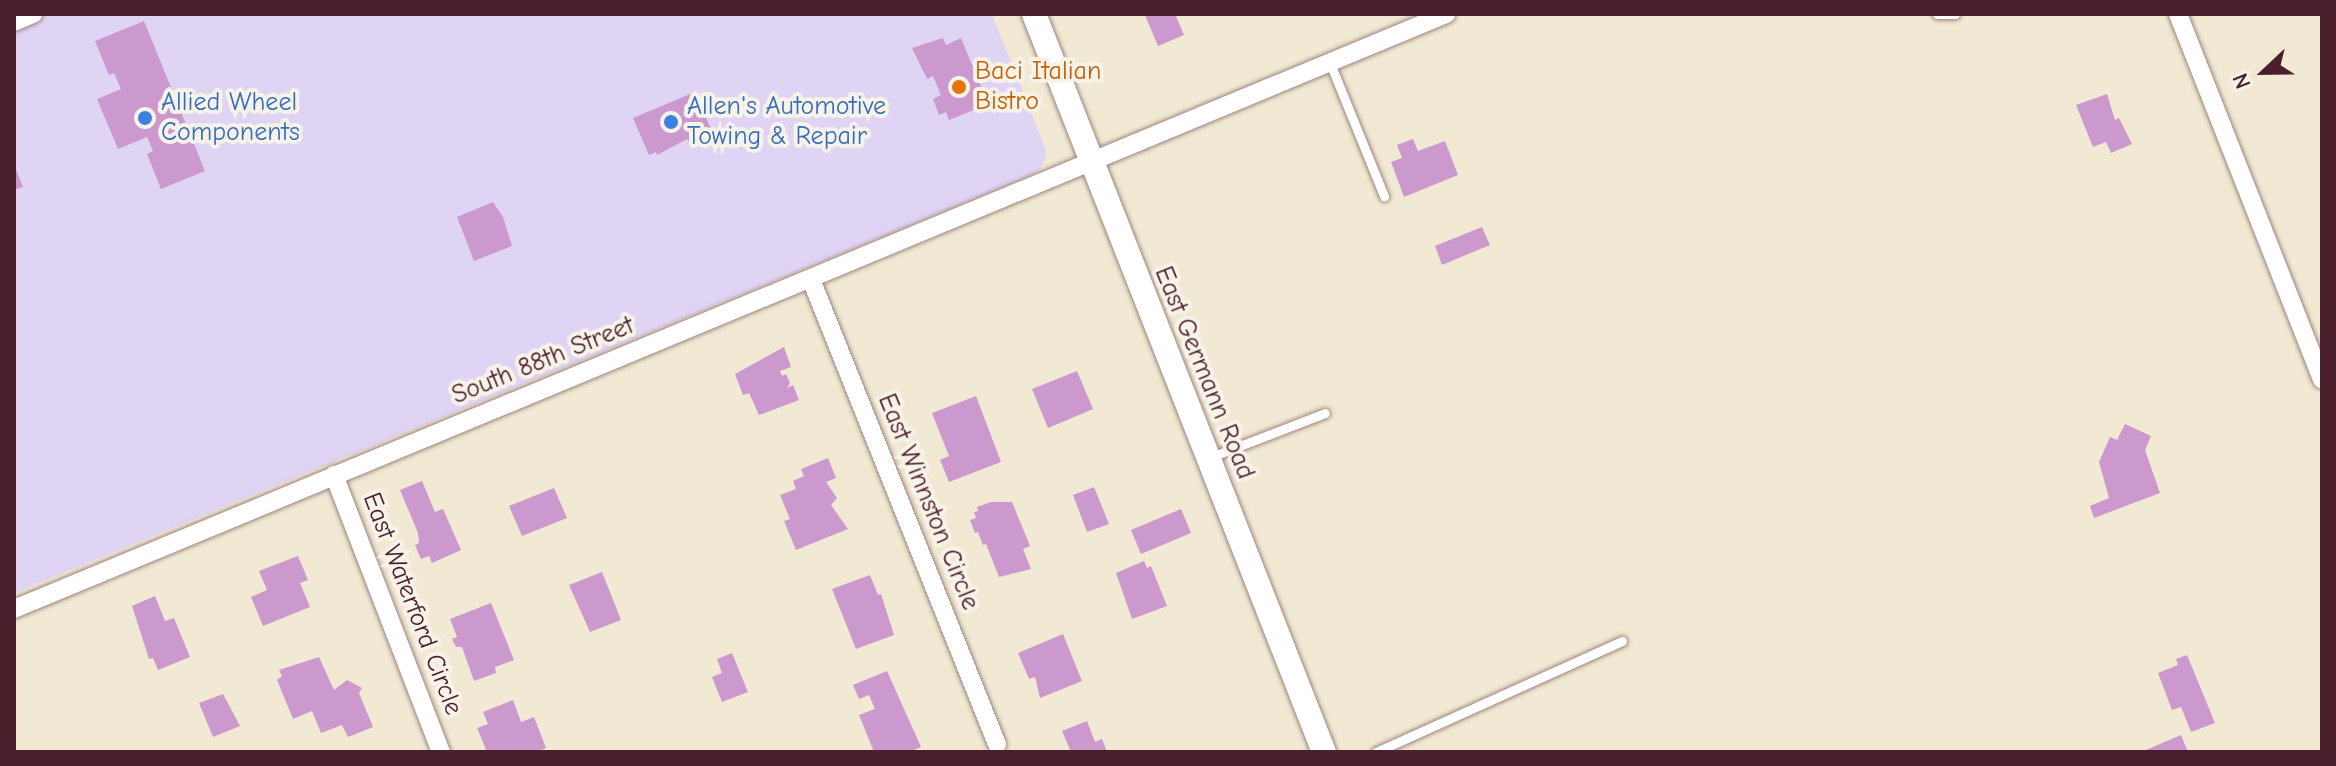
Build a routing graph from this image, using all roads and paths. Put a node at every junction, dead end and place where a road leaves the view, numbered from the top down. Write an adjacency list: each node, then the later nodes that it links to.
1 (33, 14): 7 (street)
2 (1034, 14): 9 (street, East Germann Road)
3 (1446, 14): 8 (street, South 88th Street)
4 (1937, 14): 5 (lane)
5 (1955, 14)
6 (2178, 14): 12 (street)
7 (14, 22)
8 (1330, 63): 9 (street, South 88th Street); 10 (lane)
9 (1091, 162): 11 (street, South 88th Street); 14 (street, East Germann Road)
10 (1384, 196)
11 (811, 279): 15 (street, South 88th Street); 18 (street, East Winnston Circle)
12 (2322, 380)
13 (1325, 413): 14 (lane)
14 (1208, 458): 20 (street, East Germann Road)
15 (334, 475): 16 (street, South 88th Street); 19 (street, East Waterford Circle)
16 (14, 609)
17 (1622, 641): 21 (lane)
18 (997, 744)
19 (441, 752)
20 (1324, 752)
21 (1376, 752)

